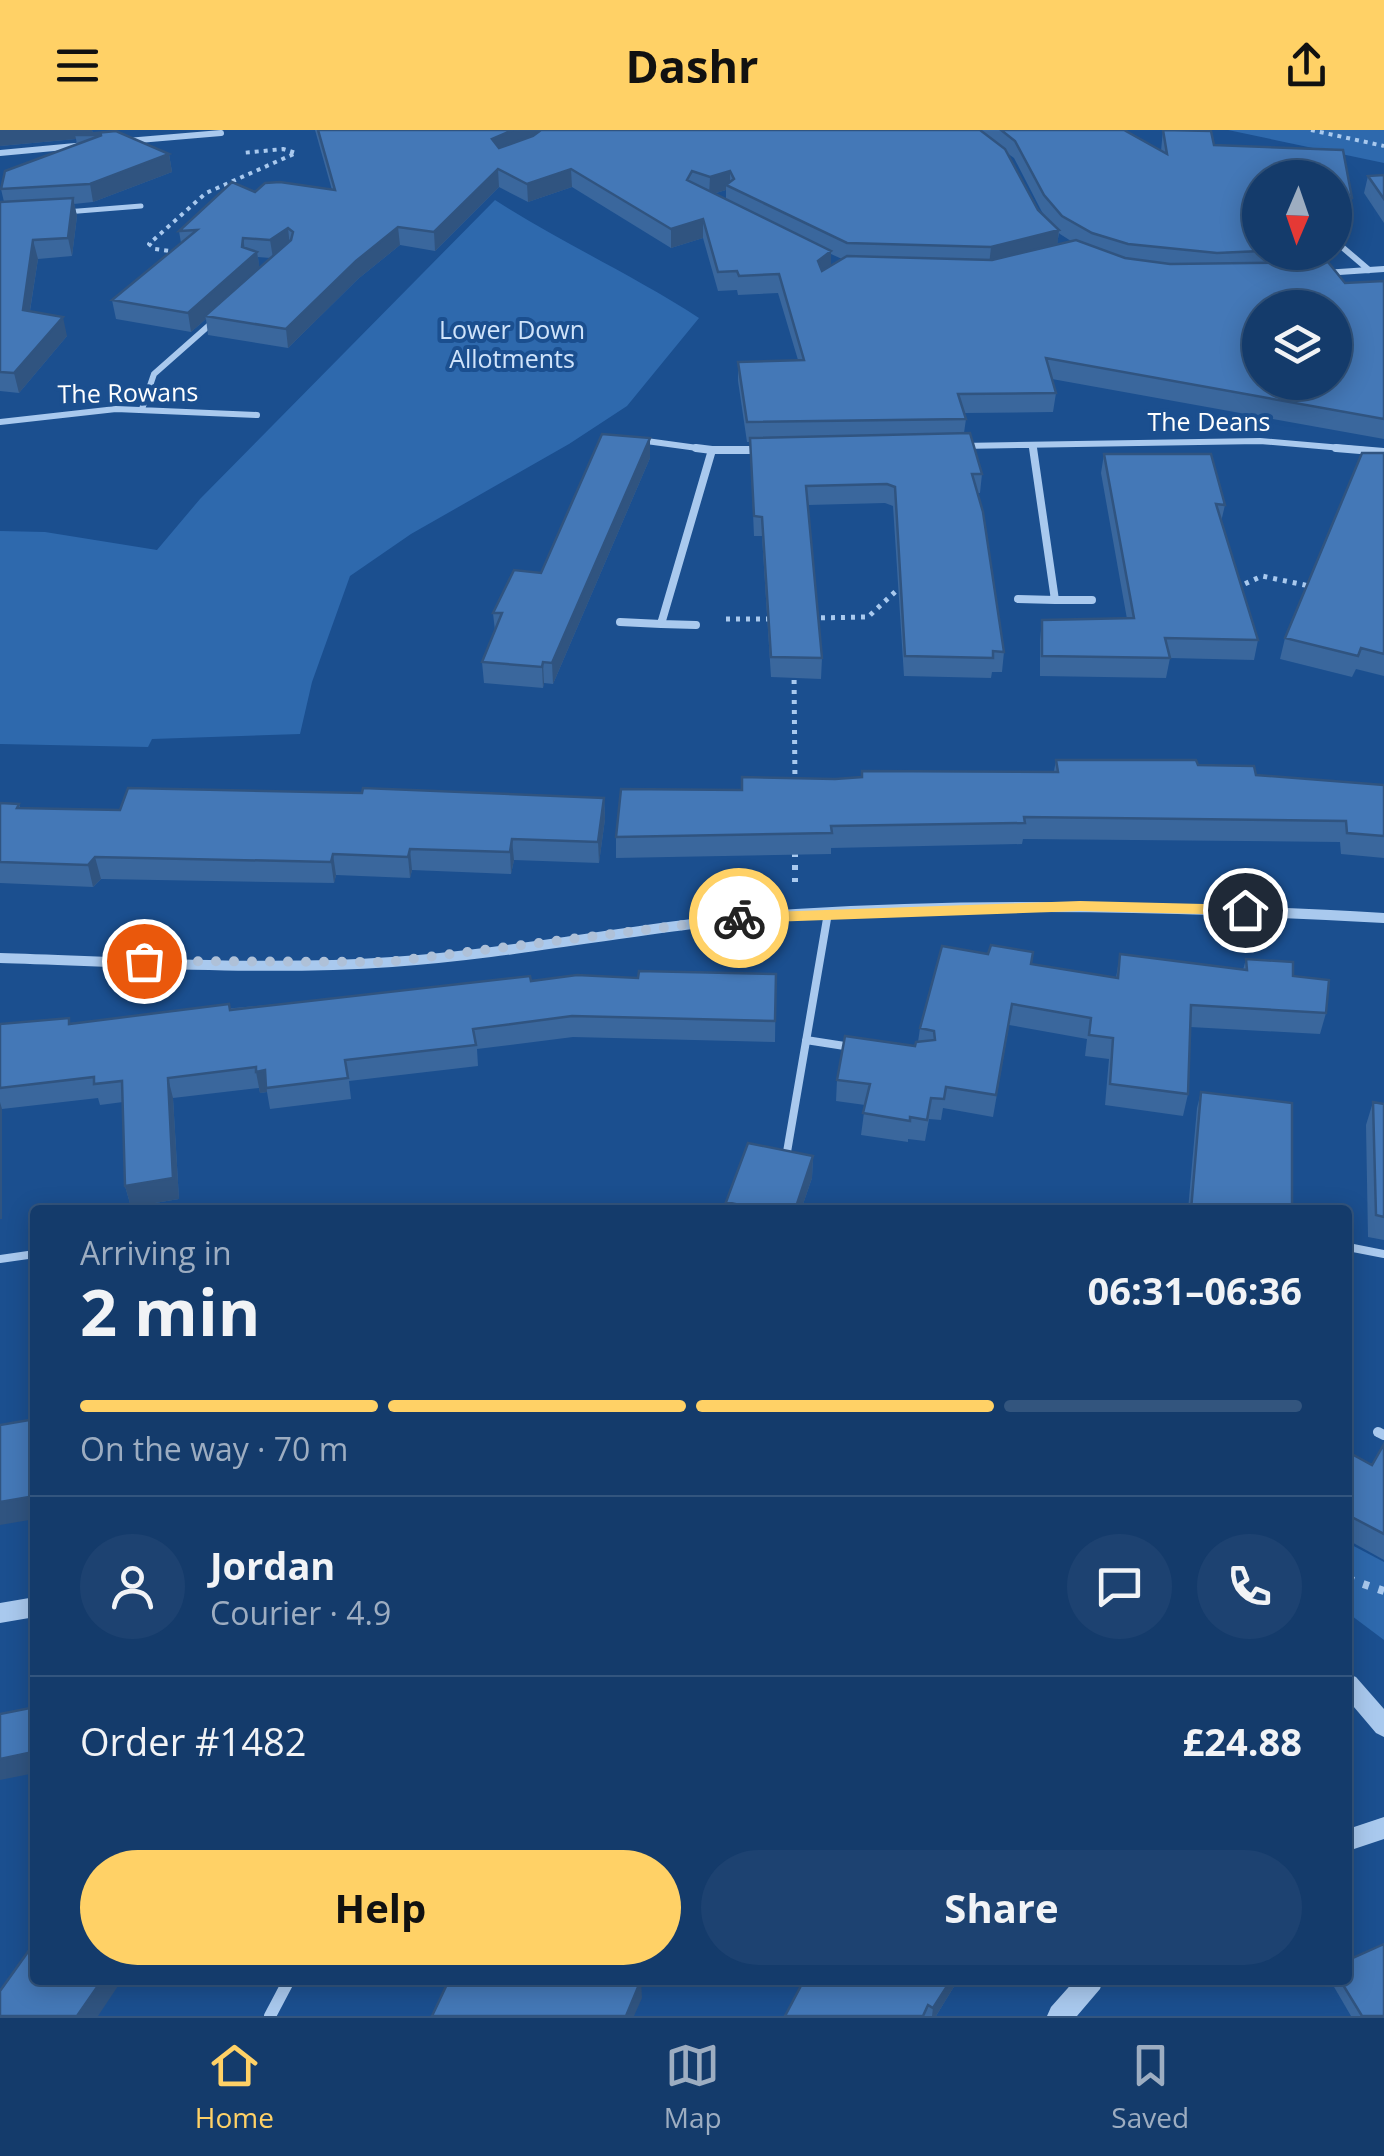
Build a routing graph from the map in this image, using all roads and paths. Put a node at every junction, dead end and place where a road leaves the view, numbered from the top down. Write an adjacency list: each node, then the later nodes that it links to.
1 (1311, 130): 6 (path)
2 (221, 132): 3 (street)
3 (190, 136): 4 (street); 7 (street)
4 (114, 142)
5 (95, 144): 9 (street)
6 (1384, 146)
7 (193, 147)
8 (270, 150): 12 (path)
9 (0, 154)
10 (141, 206): 11 (lane)
11 (64, 212)
12 (193, 254)
13 (1352, 255): 14 (street)
14 (1369, 270): 15 (street); 16 (street)
15 (1384, 270)
16 (1318, 274)
17 (217, 318): 18 (street)
18 (142, 409): 19 (street, The Rowans); 20 (street, The Rowans)
19 (257, 415)
20 (0, 422)
21 (626, 438): 24 (street)
22 (1033, 445): 23 (street, The Deans); 26 (street, The Deans); 31 (street)
23 (959, 446)
24 (712, 450): 25 (street); 36 (street)
25 (778, 450)
26 (1384, 452)
27 (1332, 590): 29 (path)
28 (914, 591): 33 (path)
29 (1230, 591)
30 (1018, 599): 31 (street)
31 (1055, 600): 32 (street)
32 (1092, 600)
33 (794, 618)
34 (776, 619): 37 (path)
35 (620, 622): 36 (street)
36 (661, 624): 37 (street)
37 (696, 624)
38 (794, 658): 39 (path)
39 (795, 796)
40 (795, 836): 42 (path)
41 (828, 913): 42 (street); 43 (street); 45 (lane)
42 (795, 914): 44 (street)
43 (1384, 918)
44 (0, 958)
45 (806, 1040): 46 (lane); 47 (lane)
46 (858, 1048)
47 (786, 1152)
48 (1352, 1248): 49 (lane)
49 (1384, 1254)
50 (30, 1255): 51 (lane)
51 (0, 1258)
52 (1352, 1580): 53 (path)
53 (1384, 1591)
54 (30, 1608): 55 (street)
55 (0, 1613)
56 (1352, 1689): 57 (street)
57 (1384, 1726)
58 (1384, 1828): 59 (street)
59 (1352, 1839)
60 (286, 1985): 62 (street)
61 (1088, 1985): 63 (street)
62 (270, 2016)
63 (1060, 2016)

